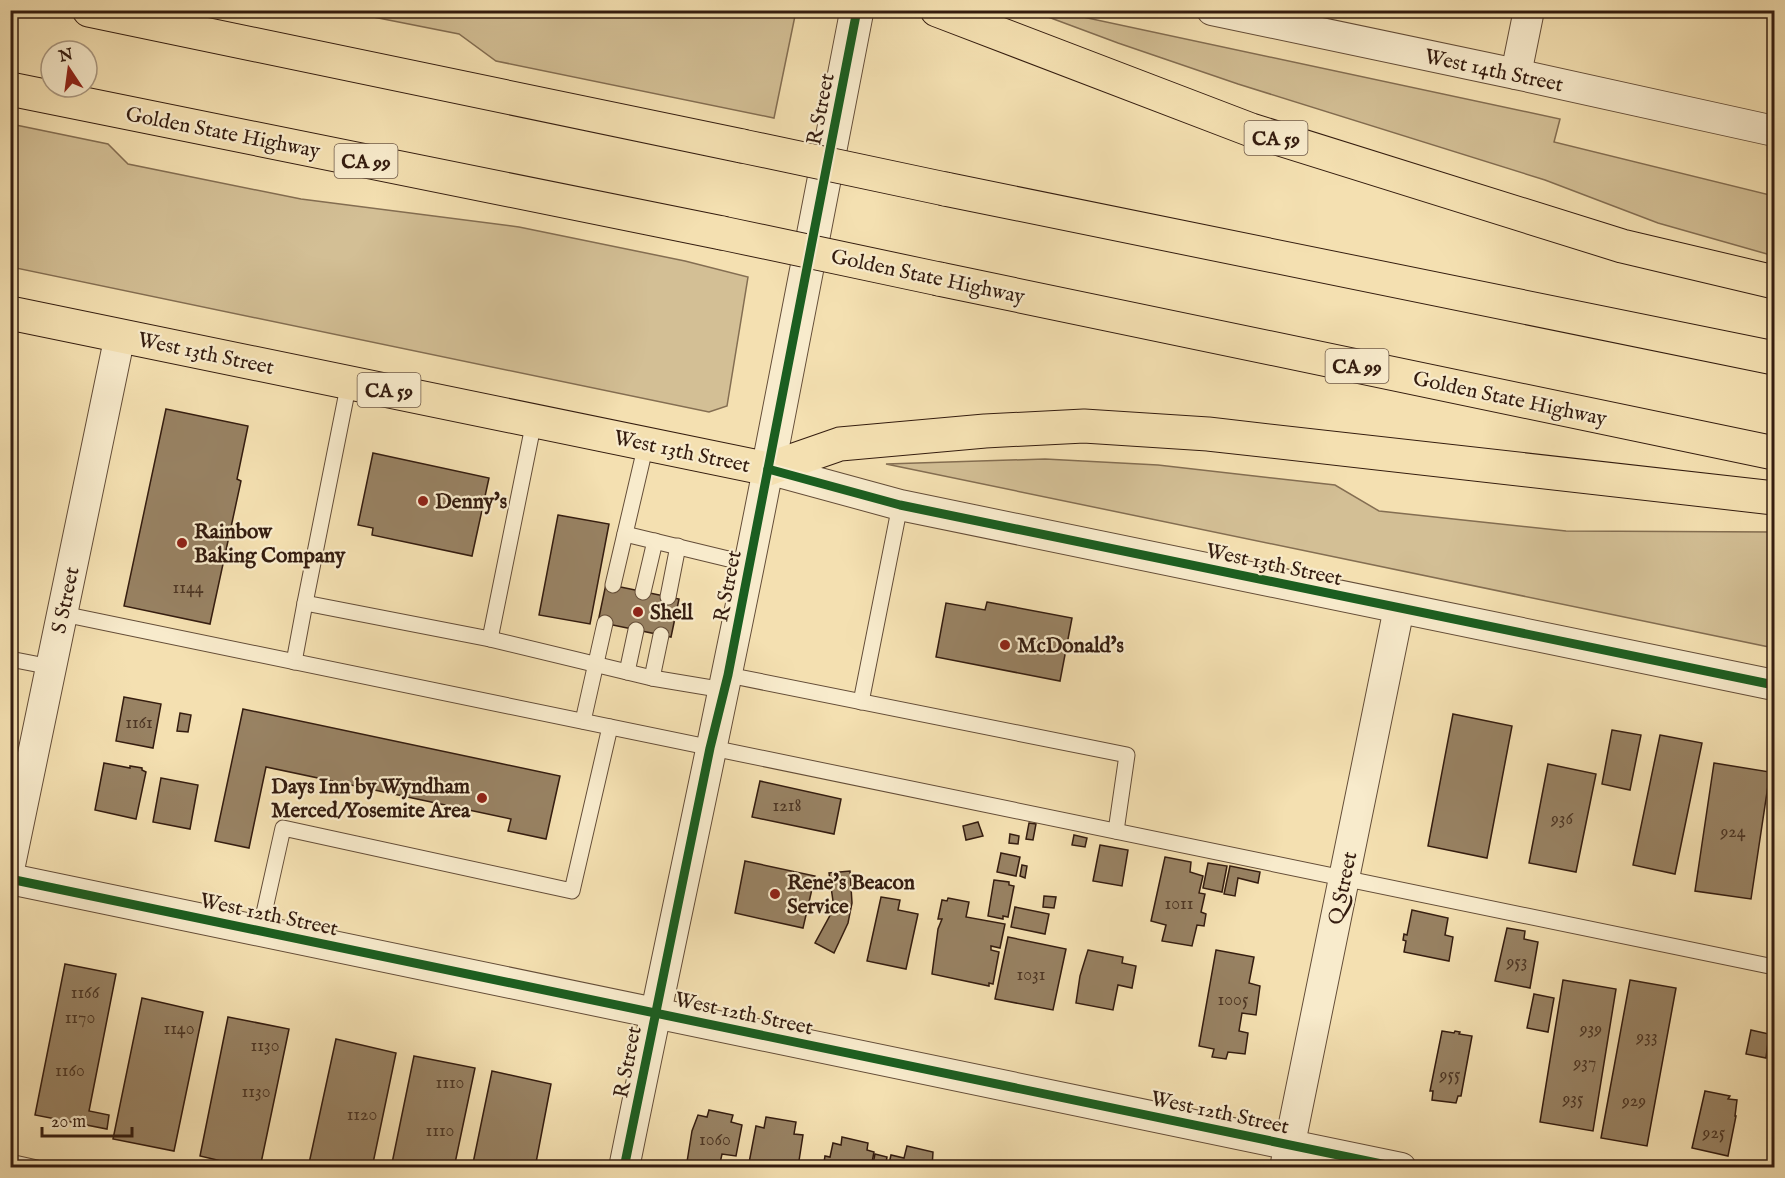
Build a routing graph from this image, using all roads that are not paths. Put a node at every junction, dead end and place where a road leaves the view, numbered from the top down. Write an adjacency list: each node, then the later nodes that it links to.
1 (89, 10): 12 (main road, bridge)
2 (857, 10): 17 (street, R Street)
3 (937, 10): 9 (main road, CA 59)
4 (1212, 10): 6 (street, West 14th Street)
5 (1529, 10): 6 (street)
6 (1516, 74): 8 (street, West 14th Street)
7 (10, 90): 16 (main road, Golden State Highway / CA 99, bridge)
8 (1774, 131)
9 (1774, 282)
10 (10, 313): 11 (main road, West 13th Street / CA 59)
11 (120, 335): 13 (main road, West 13th Street / CA 59); 29 (street, S Street)
12 (1774, 358)
13 (349, 382): 14 (main road, West 13th Street / CA 59); 27 (lane)
14 (534, 421): 15 (main road, West 13th Street / CA 59); 33 (lane)
15 (646, 444): 17 (main road, West 13th Street / CA 59); 20 (lane)
16 (1774, 453)
17 (768, 469): 18 (main road); 19 (street, West 13th Street); 23 (street, R Street)
18 (1774, 498)
19 (900, 505): 28 (street, West 13th Street); 42 (lane)
20 (625, 534): 21 (lane); 24 (lane)
21 (655, 542): 22 (lane); 25 (lane)
22 (678, 546): 23 (lane); 26 (lane)
23 (749, 564): 40 (street, R Street)
24 (613, 585)
25 (643, 592)
26 (668, 597)
27 (305, 603): 33 (lane); 35 (lane)
28 (1399, 608): 41 (street, West 13th Street); 48 (street, Q Street)
29 (63, 614): 35 (lane); 37 (street, S Street)
30 (605, 623): 36 (lane)
31 (636, 630): 38 (lane)
32 (661, 635): 39 (lane)
33 (490, 639): 36 (lane)
34 (10, 659): 37 (lane)
35 (294, 662): 43 (lane)
36 (596, 664): 38 (lane); 43 (lane)
37 (51, 668): 47 (street, S Street)
38 (627, 672): 39 (lane)
39 (652, 678): 40 (lane)
40 (726, 682): 42 (lane); 45 (street, R Street)
41 (1774, 685)
42 (861, 702): 46 (lane)
43 (583, 721): 44 (lane)
44 (610, 727): 45 (lane); 50 (lane)
45 (710, 747): 46 (lane); 52 (street, R Street)
46 (1116, 831): 48 (lane)
47 (10, 865)
48 (1344, 878): 51 (lane); 53 (street, Q Street)
49 (10, 879): 50 (street, West 12th Street)
50 (260, 931): 52 (street, West 12th Street)
51 (1774, 967)
52 (655, 1013): 53 (street, West 12th Street); 56 (street, R Street)
53 (1287, 1156): 57 (street, West 12th Street)
54 (10, 1162): 55 (lane)
55 (37, 1167)
56 (624, 1167)
57 (1401, 1167)

